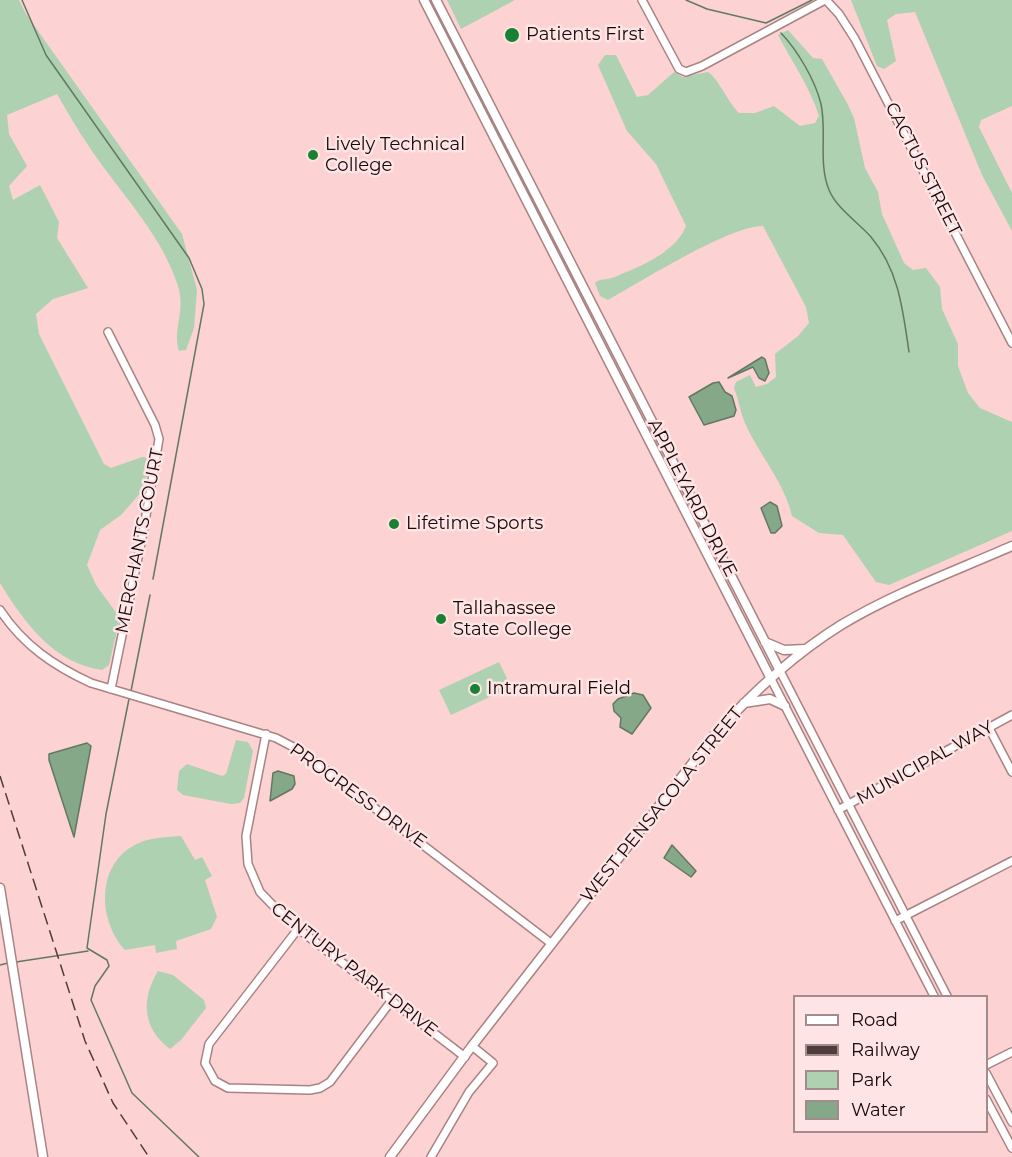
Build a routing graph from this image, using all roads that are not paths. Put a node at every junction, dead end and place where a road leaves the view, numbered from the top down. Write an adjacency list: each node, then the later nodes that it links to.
1 (423, 0): 6 (main road, APPLEYARD DRIVE)
2 (436, 0): 5 (main road, APPLEYARD DRIVE)
3 (642, 0): 4 (street)
4 (825, 0): 10 (street, CACTUS STREET)
5 (484, 93): 6 (street); 7 (main road, APPLEYARD DRIVE)
6 (474, 98): 8 (main road, APPLEYARD DRIVE)
7 (553, 227): 8 (street); 11 (main road, APPLEYARD DRIVE)
8 (542, 232): 12 (main road, APPLEYARD DRIVE)
9 (108, 332): 23 (street, MERCHANTS COURT)
10 (1012, 343)
11 (614, 346): 12 (street); 13 (main road, APPLEYARD DRIVE)
12 (604, 352): 14 (main road, APPLEYARD DRIVE)
13 (671, 457): 14 (street); 15 (main road, APPLEYARD DRIVE)
14 (660, 462): 16 (main road, APPLEYARD DRIVE)
15 (708, 529): 16 (street); 19 (main road, APPLEYARD DRIVE)
16 (700, 540): 22 (main road, APPLEYARD DRIVE)
17 (1012, 546): 20 (main road, WEST PENSACOLA STREET)
18 (0, 610): 23 (street, PROGRESS DRIVE)
19 (765, 642): 20 (main road); 21 (main road, APPLEYARD DRIVE)
20 (805, 649): 21 (main road, WEST PENSACOLA STREET)
21 (779, 669): 22 (main road, WEST PENSACOLA STREET); 30 (street, APPLEYARD DRIVE)
22 (770, 677): 24 (main road, WEST PENSACOLA STREET); 25 (street, APPLEYARD DRIVE)
23 (114, 690): 28 (street, PROGRESS DRIVE)
24 (744, 703): 25 (main road); 37 (main road, WEST PENSACOLA STREET)
25 (784, 706): 31 (street, APPLEYARD DRIVE)
26 (1012, 715): 27 (street, MUNICIPAL WAY)
27 (989, 728): 29 (street); 30 (street, MUNICIPAL WAY)
28 (266, 735): 36 (street, CENTURY PARK DRIVE); 37 (street, PROGRESS DRIVE)
29 (1012, 772)
30 (849, 804): 31 (street, MUNICIPAL WAY); 34 (street, APPLEYARD DRIVE)
31 (838, 810): 35 (street, APPLEYARD DRIVE)
32 (1012, 861): 34 (street)
33 (0, 888): 49 (main road)
34 (906, 916): 35 (street); 39 (street, APPLEYARD DRIVE)
35 (896, 921): 38 (street, APPLEYARD DRIVE)
36 (298, 929): 40 (street, CENTURY PARK DRIVE); 40 (street)
37 (552, 944): 41 (main road, WEST PENSACOLA STREET)
38 (933, 995)
39 (946, 995)
40 (392, 1000): 43 (street, CENTURY PARK DRIVE)
41 (472, 1047): 43 (main road, WEST PENSACOLA STREET); 51 (street)
42 (1012, 1052): 44 (street)
43 (465, 1057): 50 (main road, WEST PENSACOLA STREET)
44 (988, 1064)
45 (988, 1075): 47 (street)
46 (988, 1101): 48 (street)
47 (1012, 1122)
48 (1011, 1144)
49 (43, 1157)
50 (390, 1157)
51 (431, 1157)

